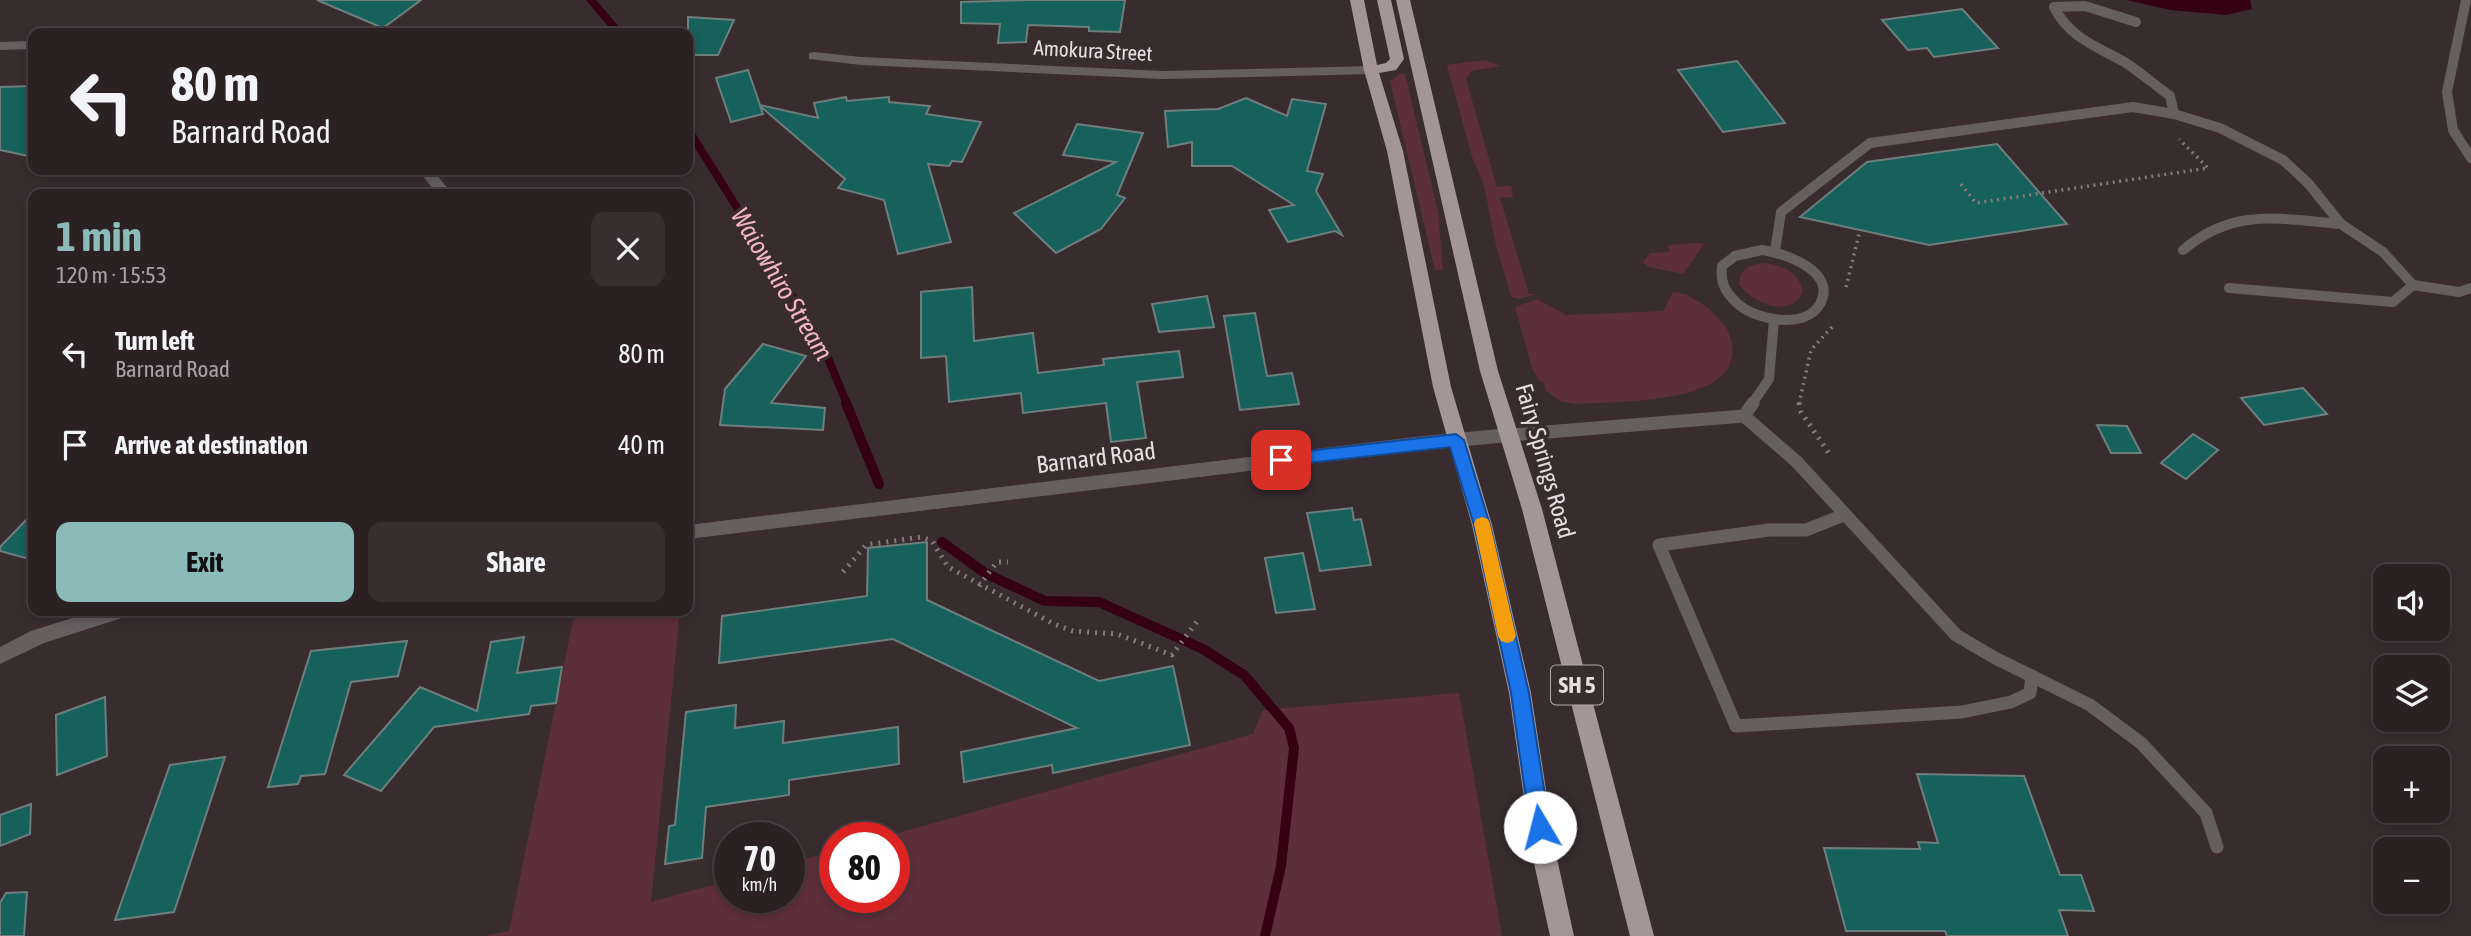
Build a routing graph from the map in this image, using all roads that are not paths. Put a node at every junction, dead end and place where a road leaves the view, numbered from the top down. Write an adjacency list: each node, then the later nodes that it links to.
1 (1357, 0): 9 (highway, SH 5)
2 (1384, 0): 9 (highway)
3 (1403, 0): 22 (highway, Fairy Springs Road / SH 5)
4 (2466, 0): 11 (lane)
5 (2136, 22): 10 (lane)
6 (28, 45): 7 (street)
7 (0, 46)
8 (814, 56): 9 (street, Amokura Street)
9 (1371, 69): 23 (highway, SH 5)
10 (2174, 114): 14 (lane); 16 (lane)
11 (2471, 158)
12 (429, 175): 13 (street)
13 (441, 189)
14 (2341, 224): 15 (lane); 17 (lane)
15 (2183, 250)
16 (1775, 251): 20 (lane); 20 (lane)
17 (2413, 285): 18 (lane); 19 (lane)
18 (2229, 288)
19 (2471, 288)
20 (1774, 320): 21 (lane)
21 (1744, 416): 22 (lane); 24 (lane)
22 (1510, 435): 23 (street, Barnard Road); 31 (highway, Fairy Springs Road / SH 5)
23 (1456, 440): 25 (street, Barnard Road); 30 (highway, SH 5)
24 (1844, 515): 28 (lane); 28 (lane)
25 (693, 531)
26 (103, 616): 27 (street)
27 (0, 656)
28 (2032, 676): 29 (lane)
29 (2217, 847)
30 (1562, 936)
31 (1642, 936)

